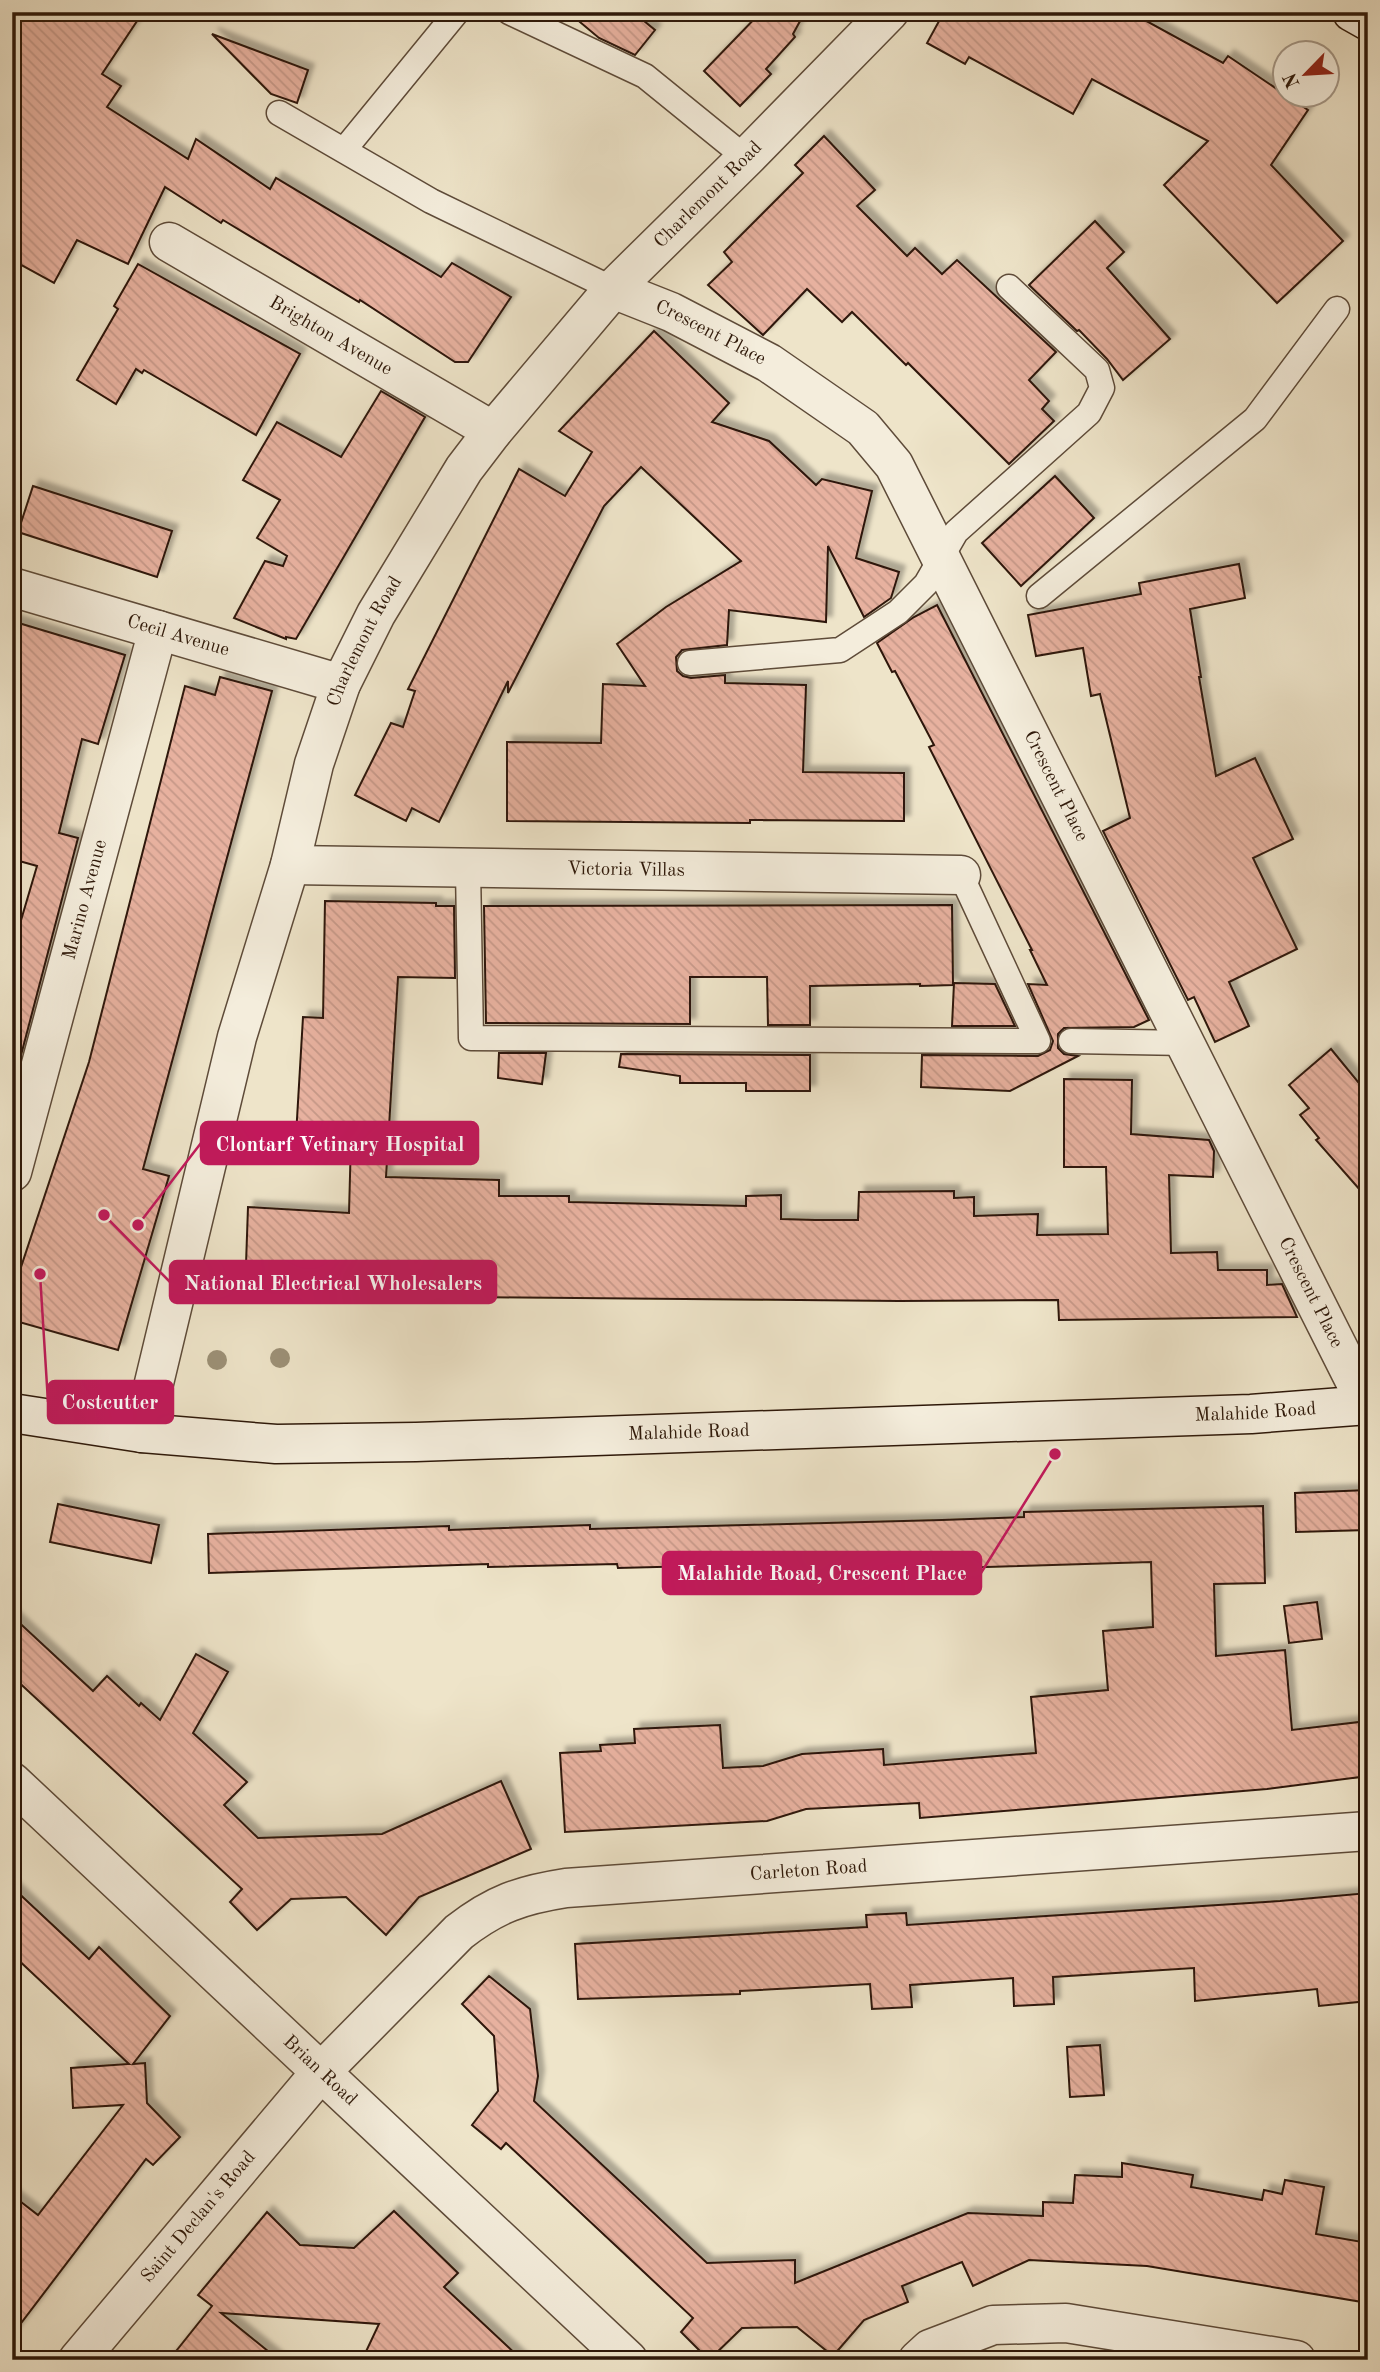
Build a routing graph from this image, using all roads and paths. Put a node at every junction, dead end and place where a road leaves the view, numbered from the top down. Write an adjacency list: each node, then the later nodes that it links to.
1 (457, 12): 7 (lane)
2 (509, 12): 8 (lane)
3 (889, 12): 8 (street, Charlemont Road)
4 (1352, 12): 5 (street)
5 (1368, 21)
6 (279, 113): 7 (lane)
7 (344, 150): 11 (lane)
8 (746, 158): 11 (street, Charlemont Road)
9 (169, 242): 13 (street, Brighton Avenue)
10 (1009, 287): 14 (lane)
11 (613, 289): 13 (street, Charlemont Road); 14 (street, Crescent Place)
12 (1337, 309): 16 (lane)
13 (493, 431): 19 (street, Charlemont Road)
14 (940, 559): 18 (lane); 24 (street, Crescent Place)
15 (15, 587): 17 (street, Cecil Avenue)
16 (1039, 596)
17 (158, 630): 19 (street, Cecil Avenue); 25 (street, Marino Avenue)
18 (690, 663)
19 (341, 684): 20 (street, Charlemont Road)
20 (290, 865): 21 (street, Victoria Villas); 28 (street, Charlemont Road)
21 (468, 869): 22 (street, Victoria Villas); 22 (lane)
22 (961, 875)
23 (1071, 1041): 24 (lane)
24 (1186, 1043): 26 (street, Crescent Place)
25 (12, 1171)
26 (1367, 1405): 28 (street, Malahide Road)
27 (12, 1413): 28 (street, Malahide Road)
28 (142, 1433)
29 (12, 1782): 31 (street, Brian Road)
30 (1368, 1831): 31 (street, Carleton Road)
31 (320, 2073): 32 (street, Saint Declan's Road); 33 (street, Brian Road)
32 (78, 2360)
33 (628, 2360)
34 (918, 2360): 35 (street)
35 (1296, 2360)

